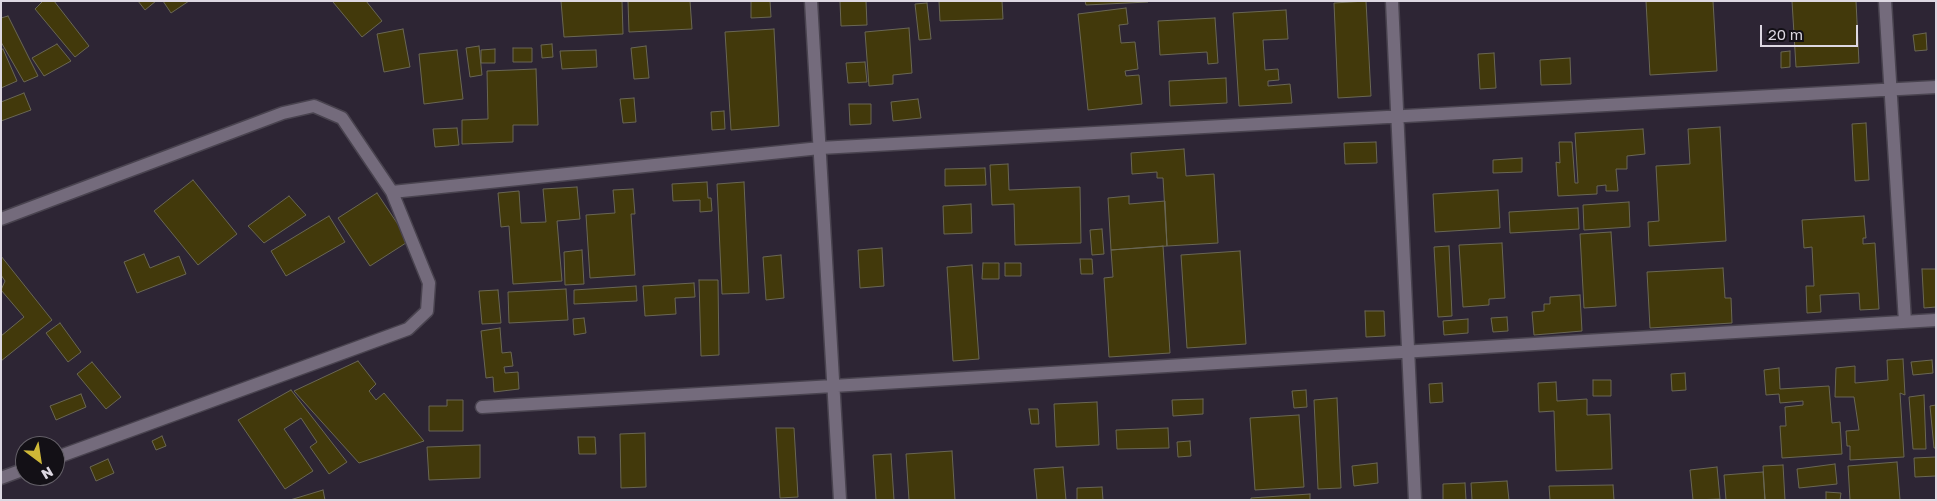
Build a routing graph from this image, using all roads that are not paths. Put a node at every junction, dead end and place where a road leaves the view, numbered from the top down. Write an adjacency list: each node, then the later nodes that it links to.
1 (811, 1): 7 (street)
2 (1392, 1): 6 (street)
3 (1885, 1): 5 (street)
4 (1936, 87): 5 (street)
5 (1891, 90): 6 (street); 11 (street)
6 (1397, 116): 7 (street); 12 (street)
7 (820, 148): 8 (street); 13 (street)
8 (392, 192): 9 (street); 15 (street)
9 (1, 220)
10 (1936, 320): 11 (street)
11 (1905, 322): 12 (street)
12 (1408, 352): 13 (street); 19 (street)
13 (834, 386): 14 (street); 18 (street)
14 (482, 407)
15 (65, 454)
16 (15, 473): 17 (street)
17 (1, 478)
18 (840, 500)
19 (1415, 500)

